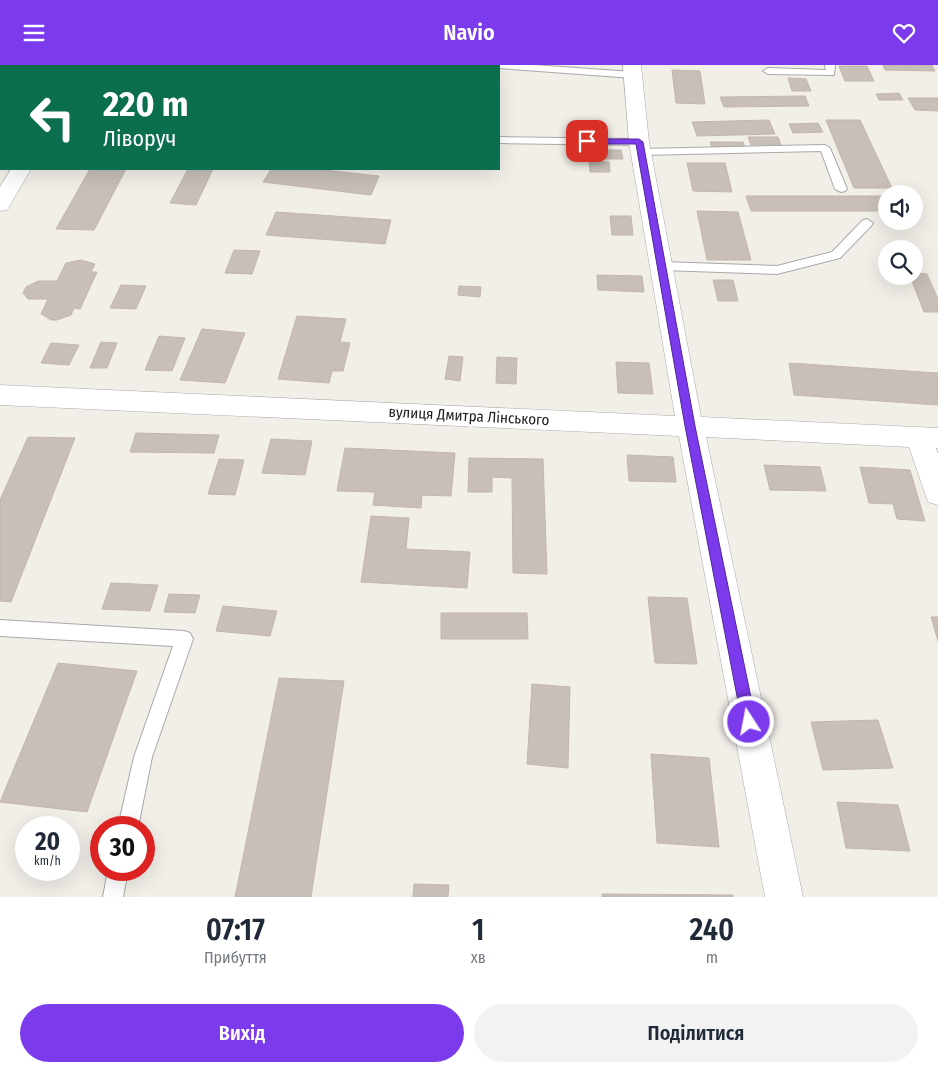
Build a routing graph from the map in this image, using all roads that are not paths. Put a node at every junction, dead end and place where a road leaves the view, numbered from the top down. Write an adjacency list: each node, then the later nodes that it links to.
1 (500, 65): 3 (lane)
2 (830, 65): 4 (lane)
3 (633, 70): 6 (street)
4 (768, 71)
5 (500, 140): 6 (lane)
6 (640, 147): 8 (lane); 11 (street)
7 (20, 170): 9 (street)
8 (841, 189)
9 (0, 205)
10 (867, 223): 11 (lane)
11 (662, 266): 13 (street)
12 (0, 395): 13 (street, вулиця Дмитра Лінського)
13 (690, 426): 14 (street, вулиця Дмитра Лінського); 20 (street)
14 (928, 438): 15 (street)
15 (938, 494)
16 (0, 628): 17 (lane)
17 (130, 816)
18 (116, 881): 19 (lane)
19 (113, 897)
20 (784, 897)

